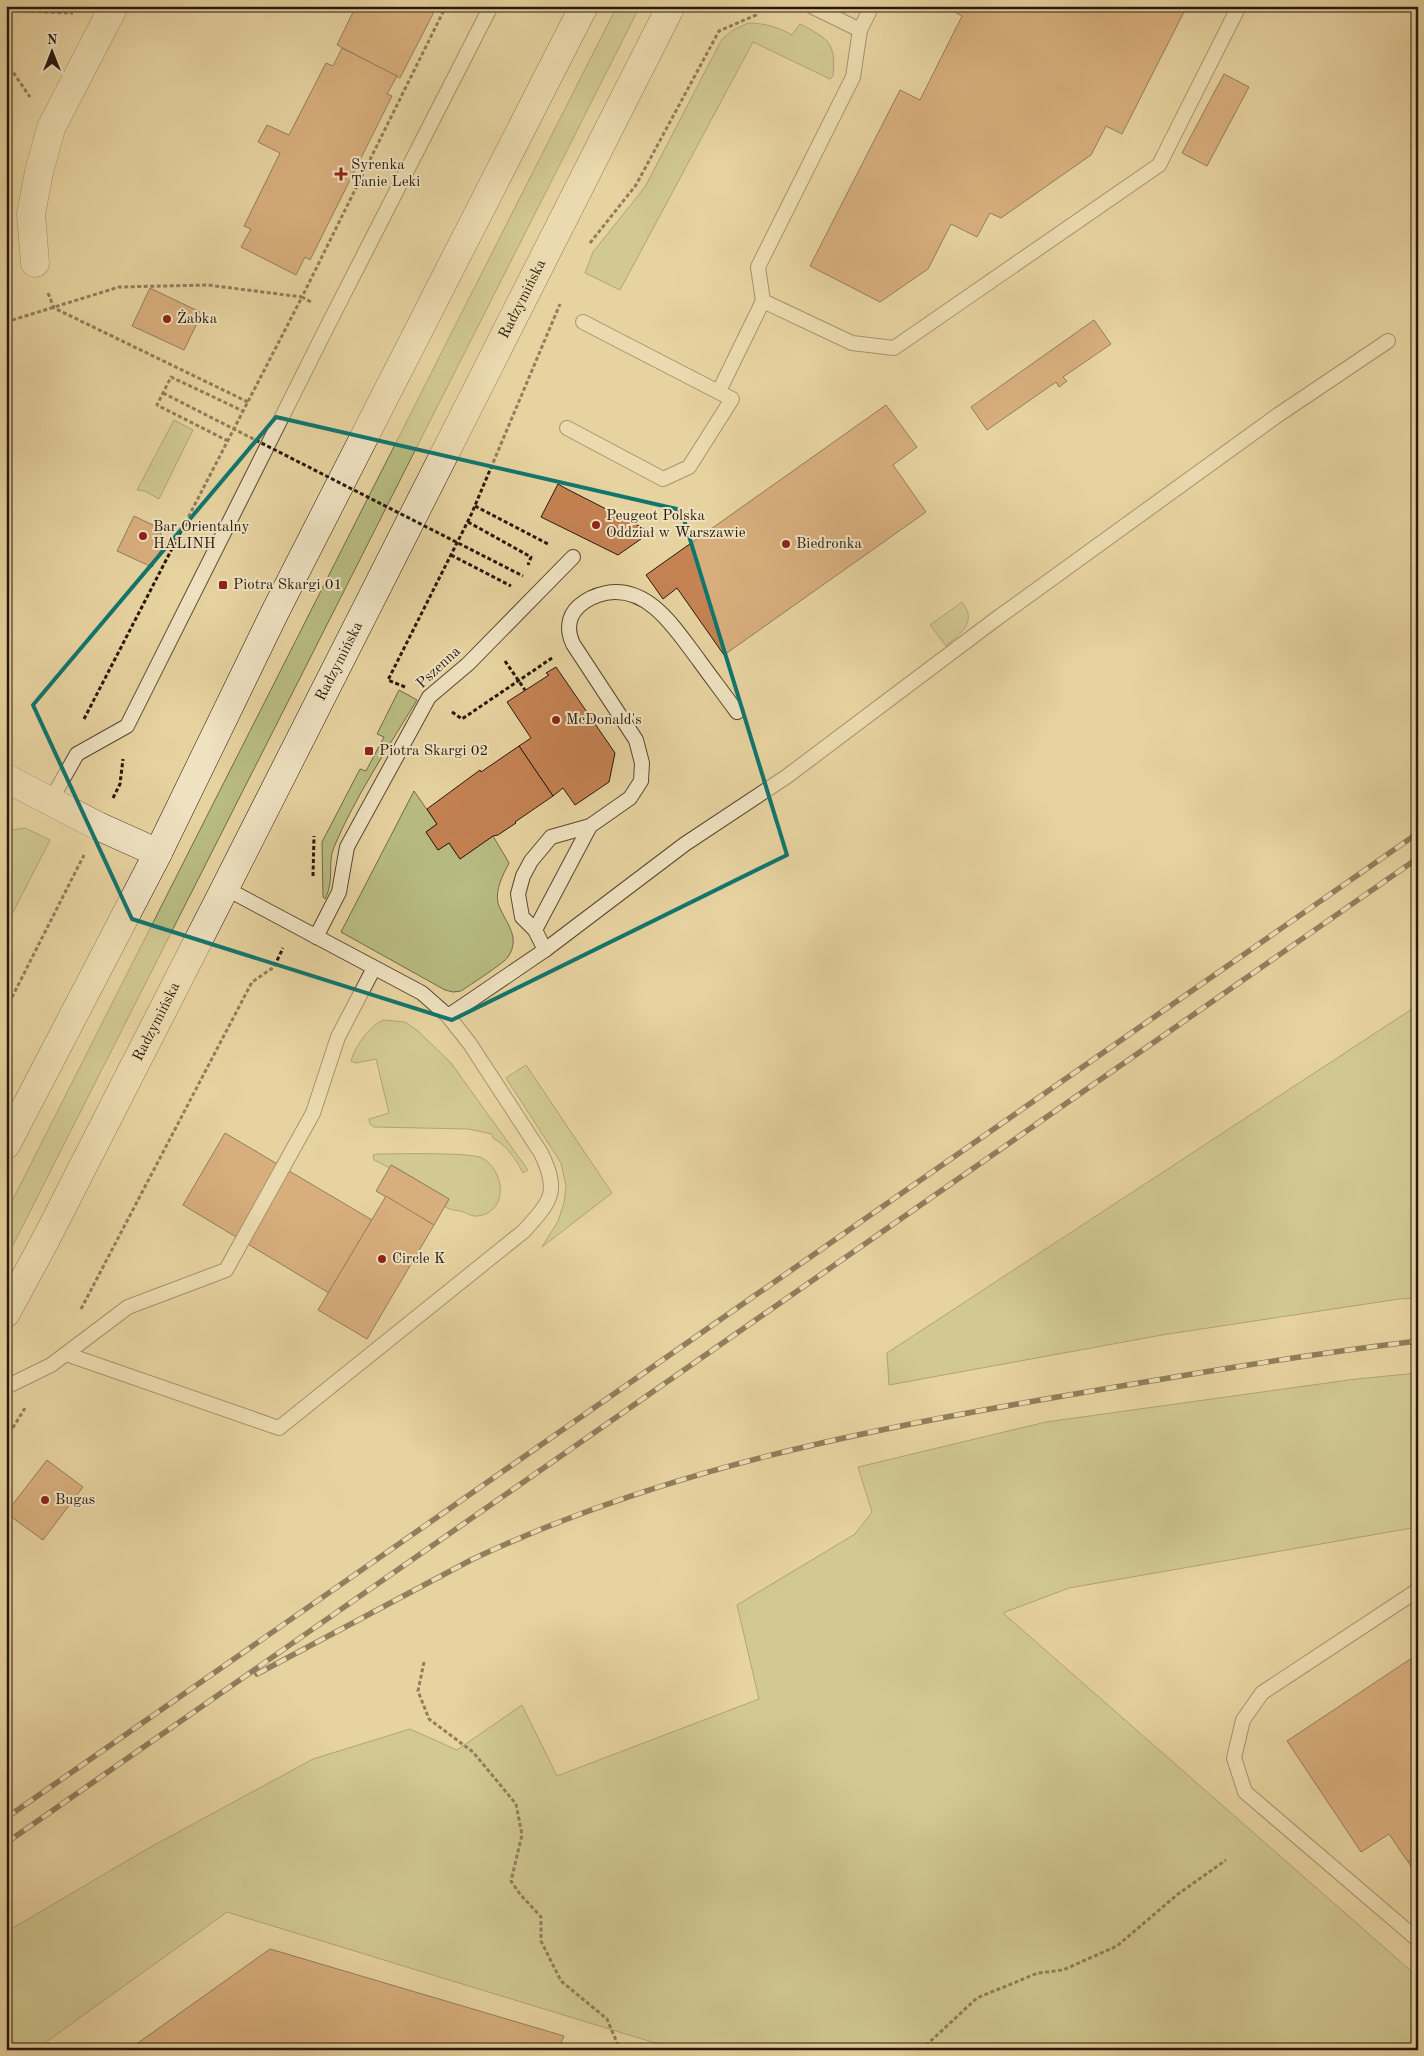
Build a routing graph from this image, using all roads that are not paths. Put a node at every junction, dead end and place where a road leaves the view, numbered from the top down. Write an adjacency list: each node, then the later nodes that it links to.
1 (491, 6): 18 (lane)
2 (584, 6): 20 (main road)
3 (671, 6): 21 (main road, Radzymińska)
4 (811, 6): 8 (lane)
5 (872, 6): 8 (lane)
6 (1238, 6): 10 (lane)
7 (112, 9): 9 (main road)
8 (860, 30): 10 (lane)
9 (35, 262)
10 (763, 301): 13 (lane)
11 (582, 322): 13 (lane)
12 (1388, 341): 24 (lane)
13 (719, 392): 14 (lane)
14 (567, 428)
15 (573, 557): 23 (lane, Pszenna)
16 (737, 712): 19 (lane)
17 (6, 778): 18 (main road)
18 (51, 800): 20 (main road)
19 (590, 826): 22 (lane); 22 (lane)
20 (158, 853): 27 (main road)
21 (225, 888): 23 (lane); 28 (main road, Radzymińska)
22 (535, 930): 24 (lane)
23 (316, 937): 25 (lane)
24 (545, 950): 26 (lane)
25 (374, 968): 26 (lane); 29 (lane)
26 (448, 1016): 29 (lane)
27 (6, 1145)
28 (6, 1313)
29 (66, 1354): 30 (lane)
30 (6, 1387)
31 (1418, 1590): 32 (lane)
32 (1418, 1940)

